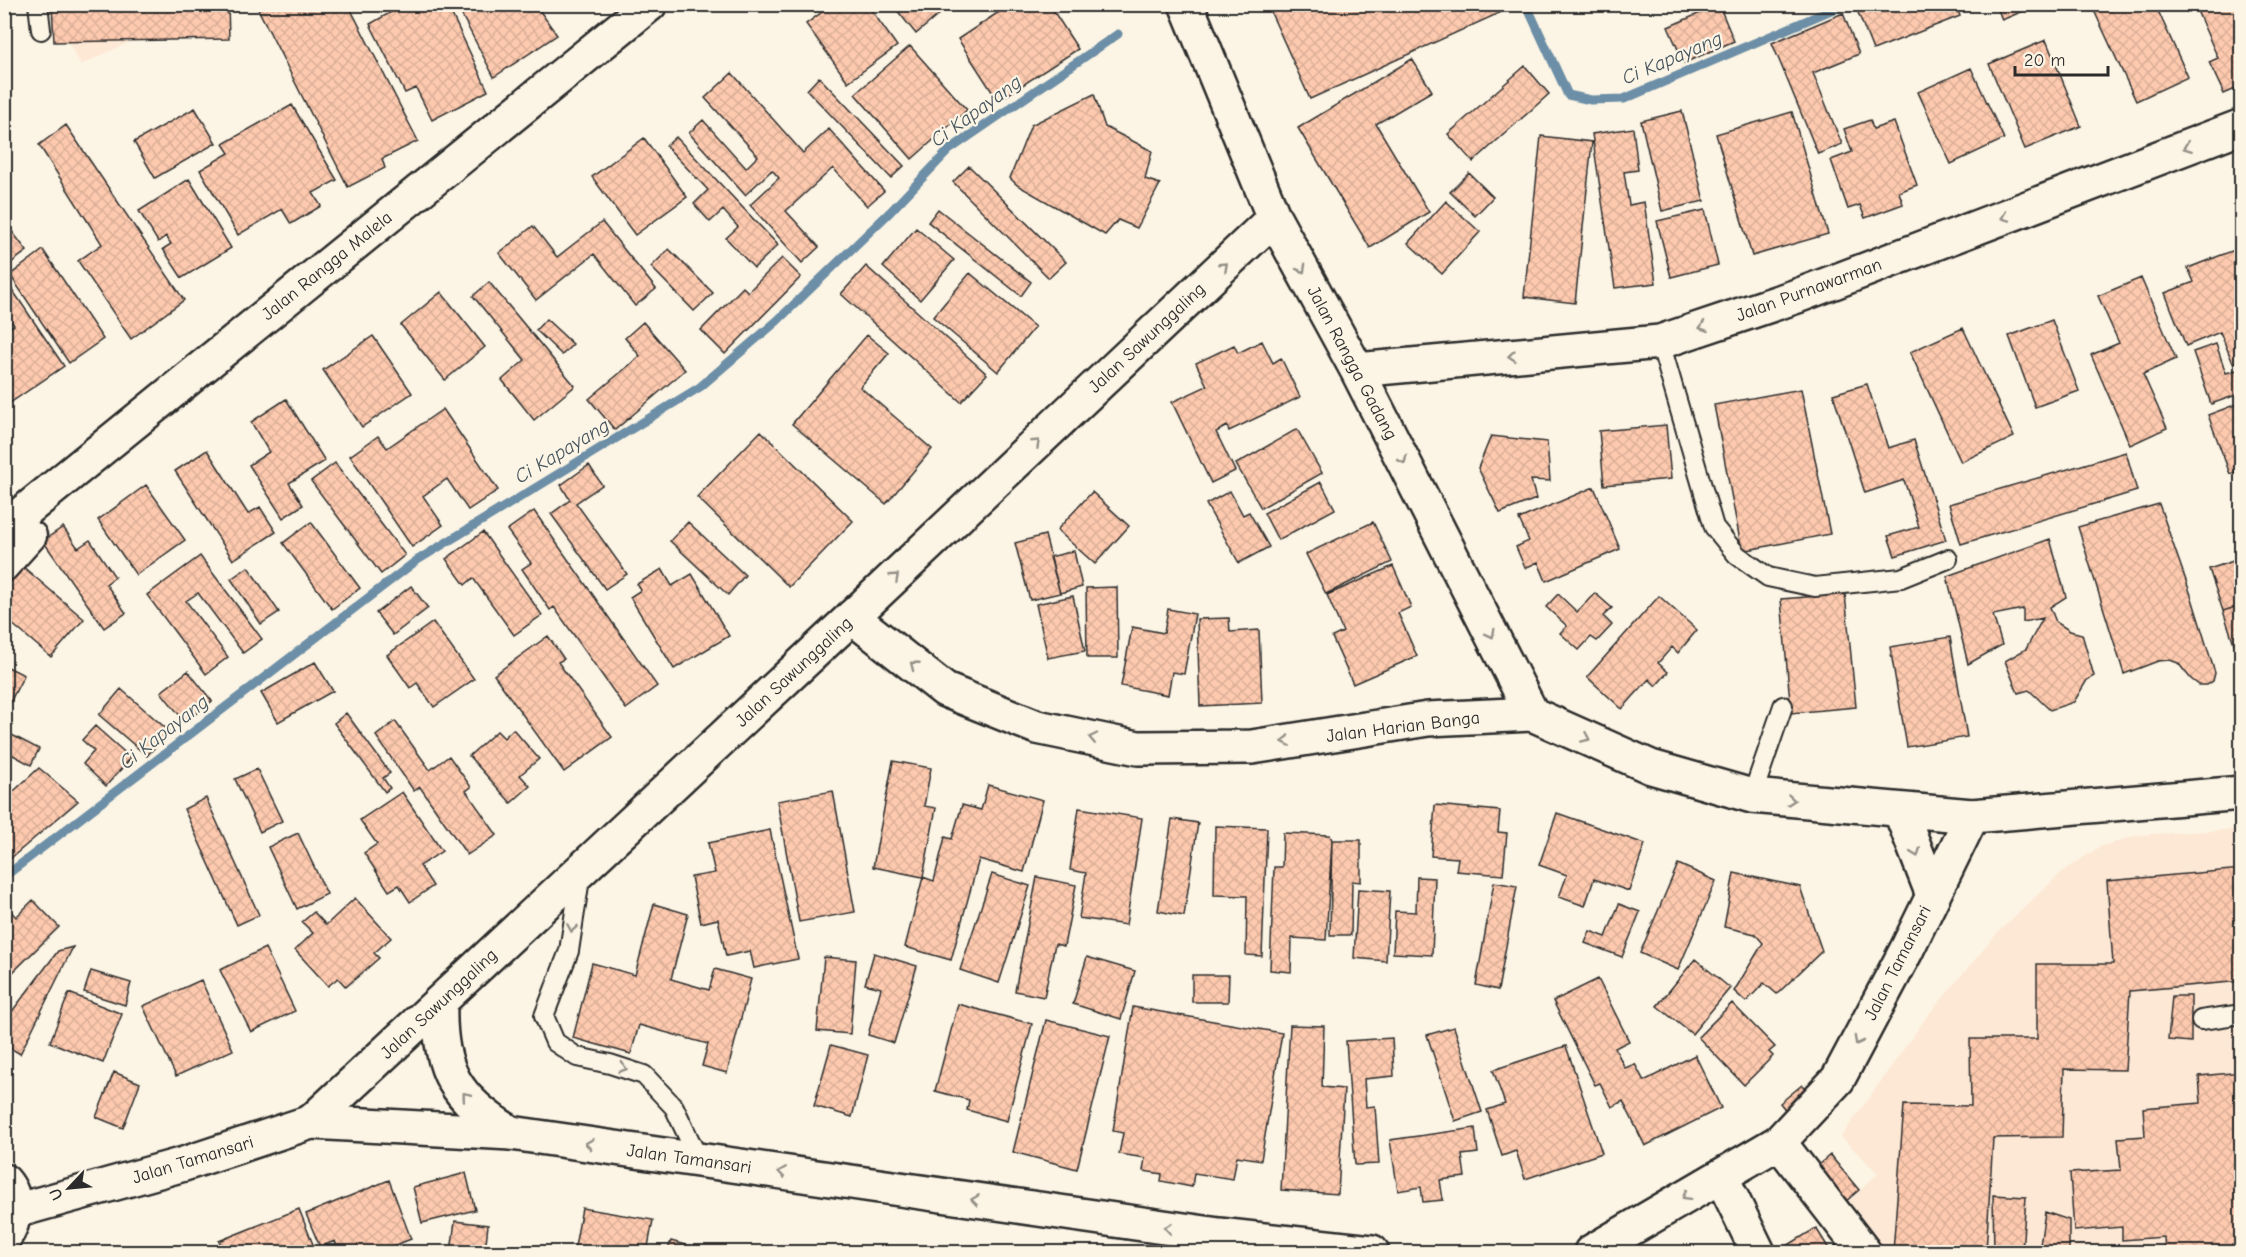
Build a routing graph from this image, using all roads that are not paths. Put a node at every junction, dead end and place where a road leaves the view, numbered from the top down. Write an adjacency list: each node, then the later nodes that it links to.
1 (38, 4): 4 (lane)
2 (650, 4): 9 (street, Jalan Rangga Malela)
3 (1186, 4): 6 (street, Jalan Rangga Gadang)
4 (41, 30)
5 (2241, 126): 7 (street, Jalan Purnawarman, one-way to 7)
6 (1274, 218): 8 (street, Jalan Rangga Gadang, one-way to 8); 12 (street, Jalan Sawunggaling, one-way to 6)
7 (1660, 342): 8 (street, Jalan Purnawarman, one-way to 8); 10 (lane)
8 (1358, 370): 14 (street, Jalan Rangga Gadang, one-way to 14)
9 (18, 532): 11 (street)
10 (1948, 559)
11 (4, 567)
12 (852, 617): 14 (street, Jalan Harian Banga, one-way to 12); 19 (street, Jalan Sawunggaling)
13 (1783, 706): 16 (lane)
14 (1532, 714): 16 (street, Jalan Harian Banga, one-way to 16)
15 (2241, 793): 18 (street)
16 (1752, 796): 17 (street, Jalan Harian Banga, one-way to 17)
17 (1900, 810): 18 (street, Jalan Harian Banga); 20 (street, one-way to 20)
18 (1972, 816): 20 (street, Jalan Tamansari)
19 (582, 870): 21 (street, Jalan Sawunggaling); 27 (lane, one-way to 27)
20 (1933, 895): 26 (street, Jalan Tamansari, one-way to 26)
21 (440, 1004): 24 (street, Jalan Sawunggaling); 25 (street, one-way to 21)
22 (2241, 1014): 23 (lane)
23 (2201, 1020)
24 (311, 1122): 25 (street, Jalan Tamansari); 29 (street, Jalan Tamansari)
25 (511, 1133): 27 (street, Jalan Tamansari, one-way to 25)
26 (1779, 1142): 28 (street, Jalan Tamansari); 34 (street)
27 (699, 1160): 30 (street, Jalan Tamansari, one-way to 27)
28 (1721, 1176): 32 (street, Jalan Tamansari, one-way to 32); 33 (street)
29 (8, 1210)
30 (1209, 1244): 31 (street, Jalan Tamansari)
31 (1372, 1252)
32 (1591, 1252)
33 (1758, 1252)
34 (1864, 1252)

